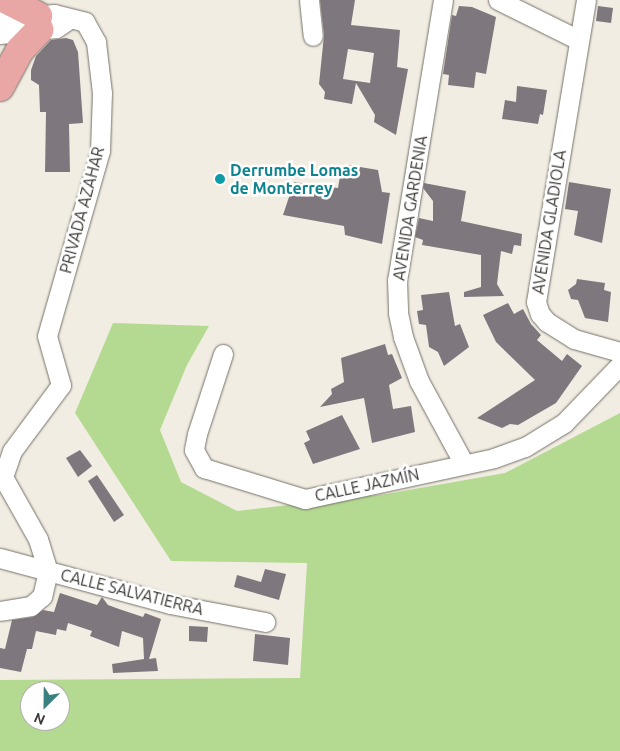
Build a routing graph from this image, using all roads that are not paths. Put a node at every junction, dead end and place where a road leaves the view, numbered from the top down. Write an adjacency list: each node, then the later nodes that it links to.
1 (7, 0): 7 (main road)
2 (309, 0): 9 (street)
3 (443, 0): 15 (street, AVENIDA GARDENIA)
4 (498, 0): 10 (street)
5 (586, 0): 10 (street, AVENIDA GLADIOLA)
6 (0, 19): 7 (street, PRIVADA AZAHAR)
7 (38, 23): 8 (street, PRIVADA AZAHAR); 11 (main road); 17 (street, PRIVADA AZAHAR)
8 (0, 34)
9 (313, 36)
10 (579, 40): 12 (street, AVENIDA GLADIOLA)
11 (0, 87)
12 (620, 352)
13 (223, 354): 15 (street, CALLE JAZMÍN)
14 (620, 365): 15 (street, CALLE JAZMÍN)
15 (464, 464)
16 (0, 558): 17 (street, CALLE SALVATIERRA)
17 (48, 571): 18 (street); 19 (street, CALLE SALVATIERRA)
18 (0, 611)
19 (265, 622)

